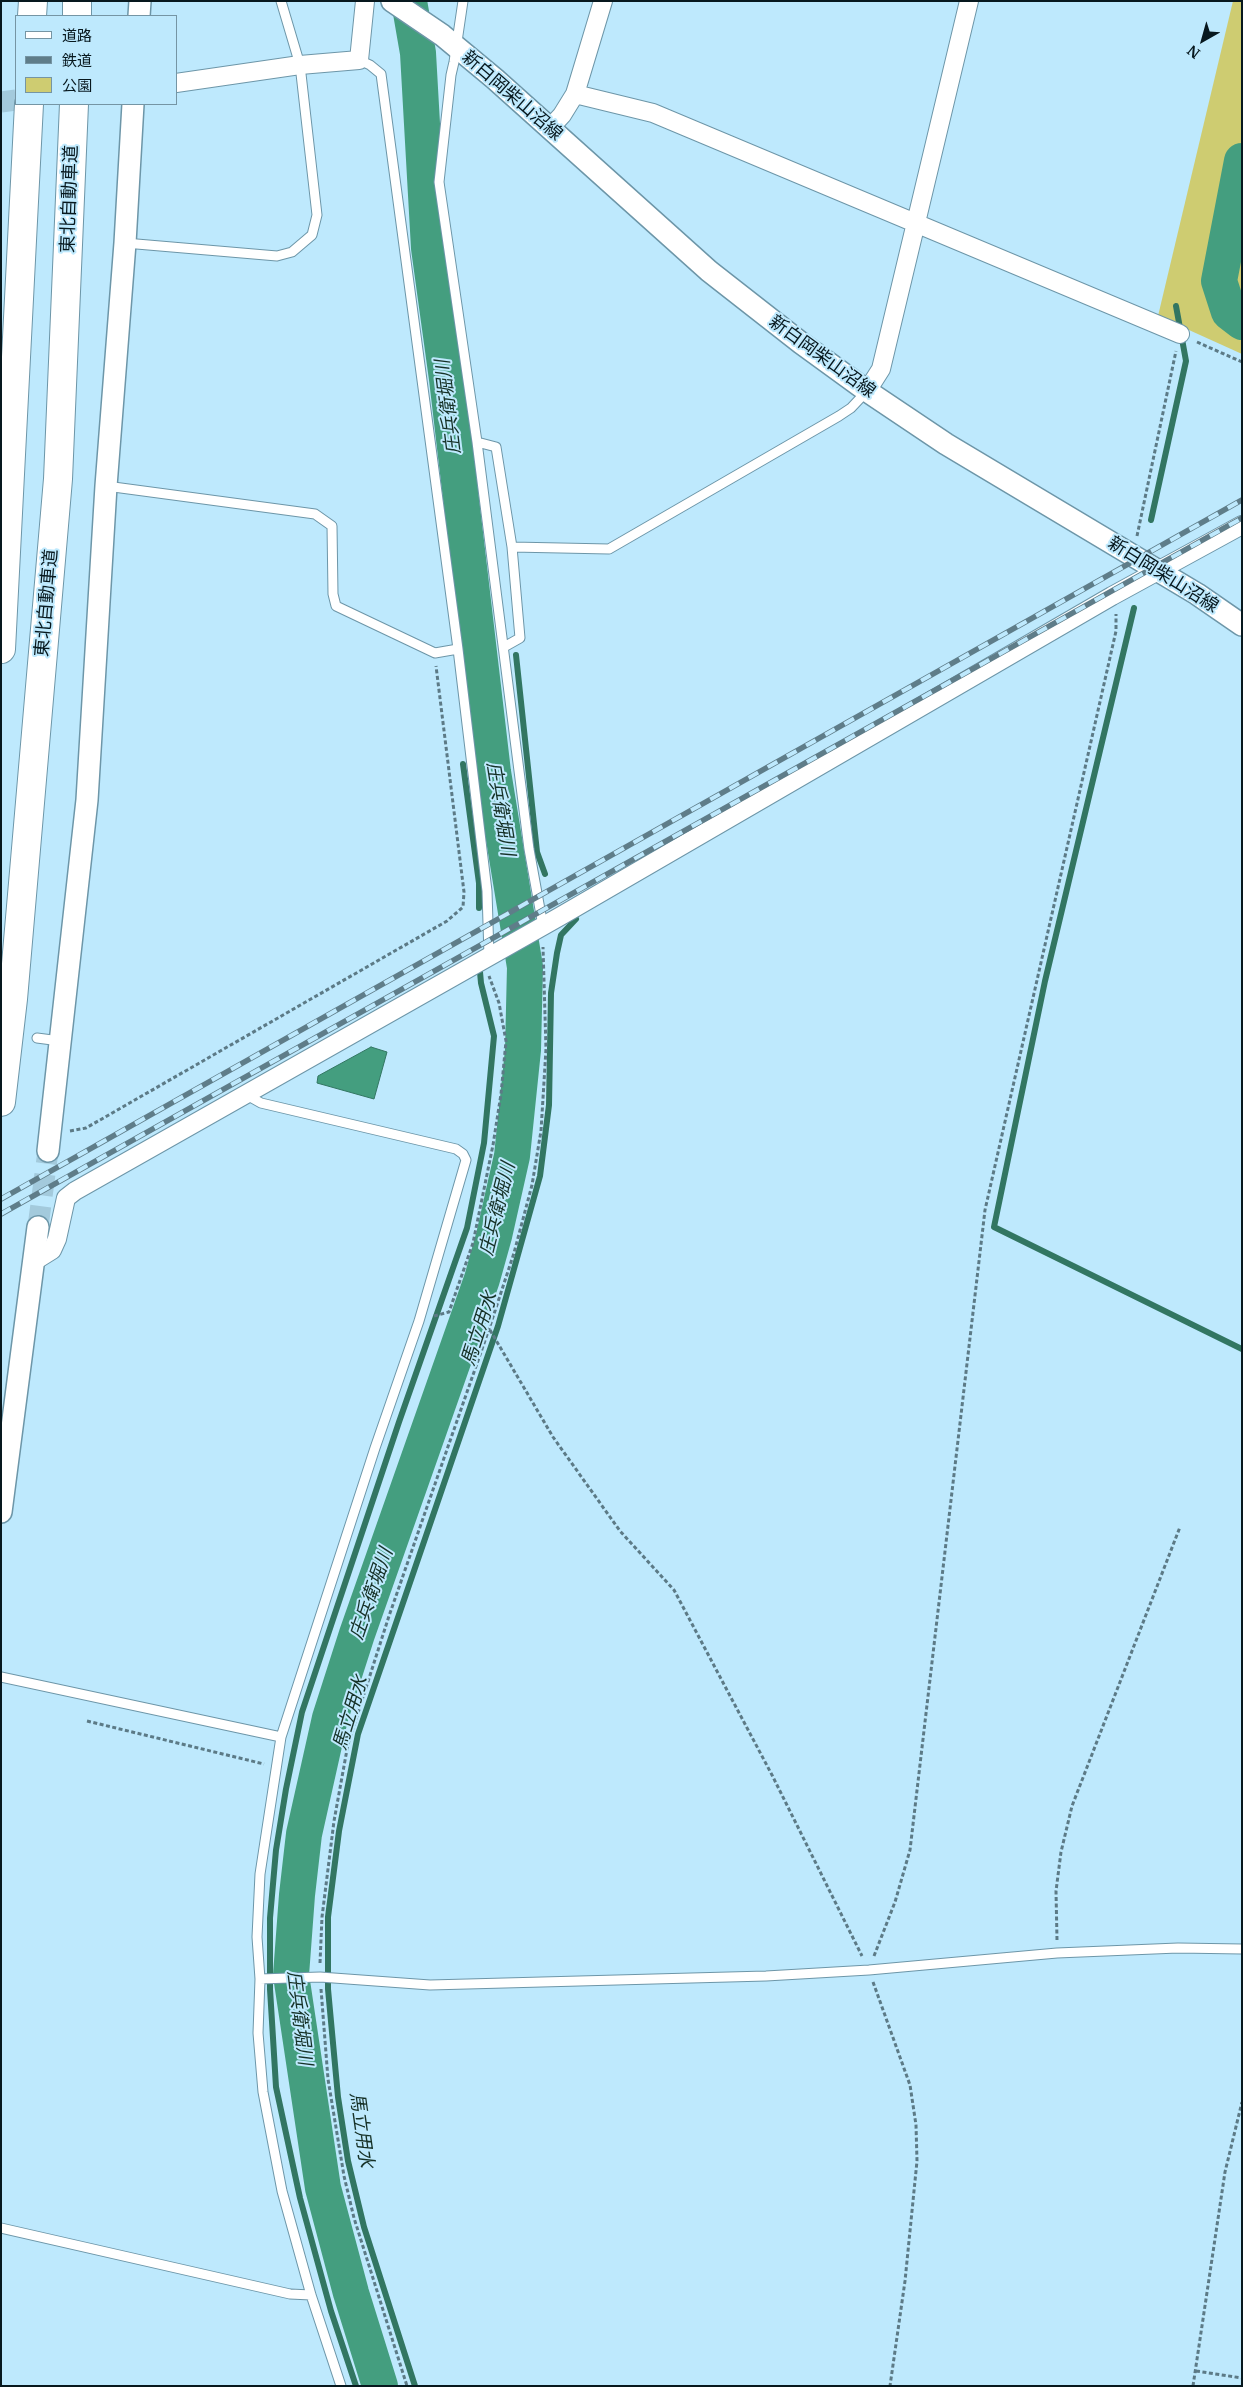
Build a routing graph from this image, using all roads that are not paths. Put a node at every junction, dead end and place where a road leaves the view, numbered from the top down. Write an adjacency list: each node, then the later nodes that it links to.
1 (33, 1): 10 (highway)
2 (77, 1): 11 (highway)
3 (140, 1): 12 (street)
4 (280, 1): 15 (lane)
5 (365, 1): 14 (street)
6 (392, 1): 13 (street, 新白岡柴山沼線)
7 (462, 1): 13 (lane)
8 (603, 1): 17 (street)
9 (969, 1): 22 (street)
10 (32, 15)
11 (76, 15)
12 (139, 15)
13 (449, 42): 21 (street, 新白岡柴山沼線); 26 (lane)
14 (358, 60): 15 (street); 34 (lane)
15 (300, 65): 16 (street); 23 (lane)
16 (178, 83)
17 (575, 94): 21 (street); 22 (street)
18 (28, 105): 33 (highway)
19 (74, 105): 40 (highway, 東北自動車道)
20 (134, 105): 23 (street)
21 (550, 128): 25 (street, 新白岡柴山沼線)
22 (915, 222): 24 (street); 25 (street)
23 (125, 243): 27 (street)
24 (1180, 334)
25 (867, 391): 29 (lane); 30 (street, 新白岡柴山沼線)
26 (477, 442): 29 (lane); 32 (lane)
27 (106, 486): 34 (lane); 38 (street)
28 (1242, 525): 30 (street)
29 (512, 547): 32 (lane)
30 (1159, 570): 31 (street, 新白岡柴山沼線); 35 (street)
31 (1242, 625)
32 (504, 647): 35 (lane)
33 (1, 649)
34 (458, 649): 36 (lane)
35 (538, 929): 36 (street)
36 (493, 953): 39 (street)
37 (37, 1038): 38 (lane)
38 (60, 1041): 41 (street)
39 (244, 1093): 43 (street); 46 (lane)
40 (1, 1102)
41 (48, 1151)
42 (38, 1227): 43 (street)
43 (36, 1260): 44 (street)
44 (1, 1512)
45 (1, 1678): 46 (lane)
46 (281, 1737): 48 (lane)
47 (1242, 1949): 48 (lane)
48 (260, 1979): 50 (lane)
49 (1, 2228): 50 (lane)
50 (311, 2295): 51 (lane)
51 (341, 2386)

